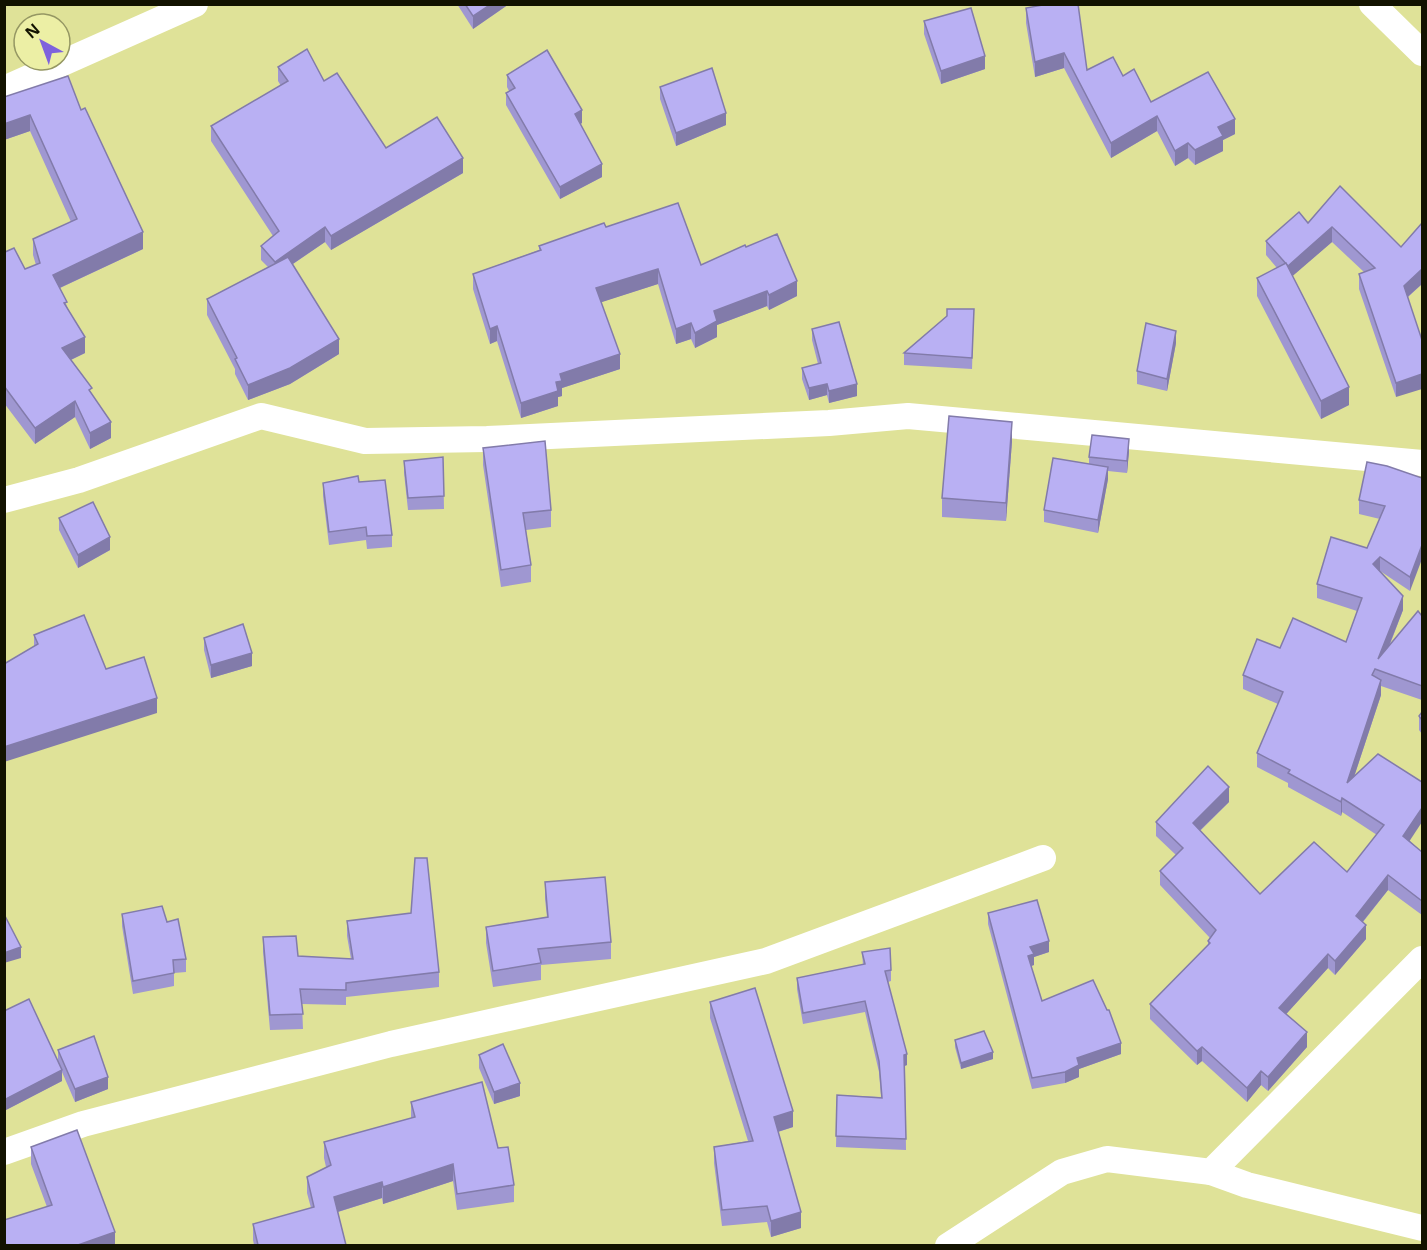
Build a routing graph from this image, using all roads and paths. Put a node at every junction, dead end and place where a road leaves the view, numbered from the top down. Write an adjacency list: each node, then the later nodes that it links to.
1 (195, 4): 4 (street)
2 (1372, 4): 3 (street)
3 (1422, 53)
4 (4, 89)
5 (1422, 463): 6 (street)
6 (4, 500)
7 (1043, 858): 9 (street)
8 (1422, 959): 10 (street)
9 (4, 1152)
10 (1211, 1172): 11 (street); 12 (street)
11 (1422, 1228)
12 (951, 1245)

